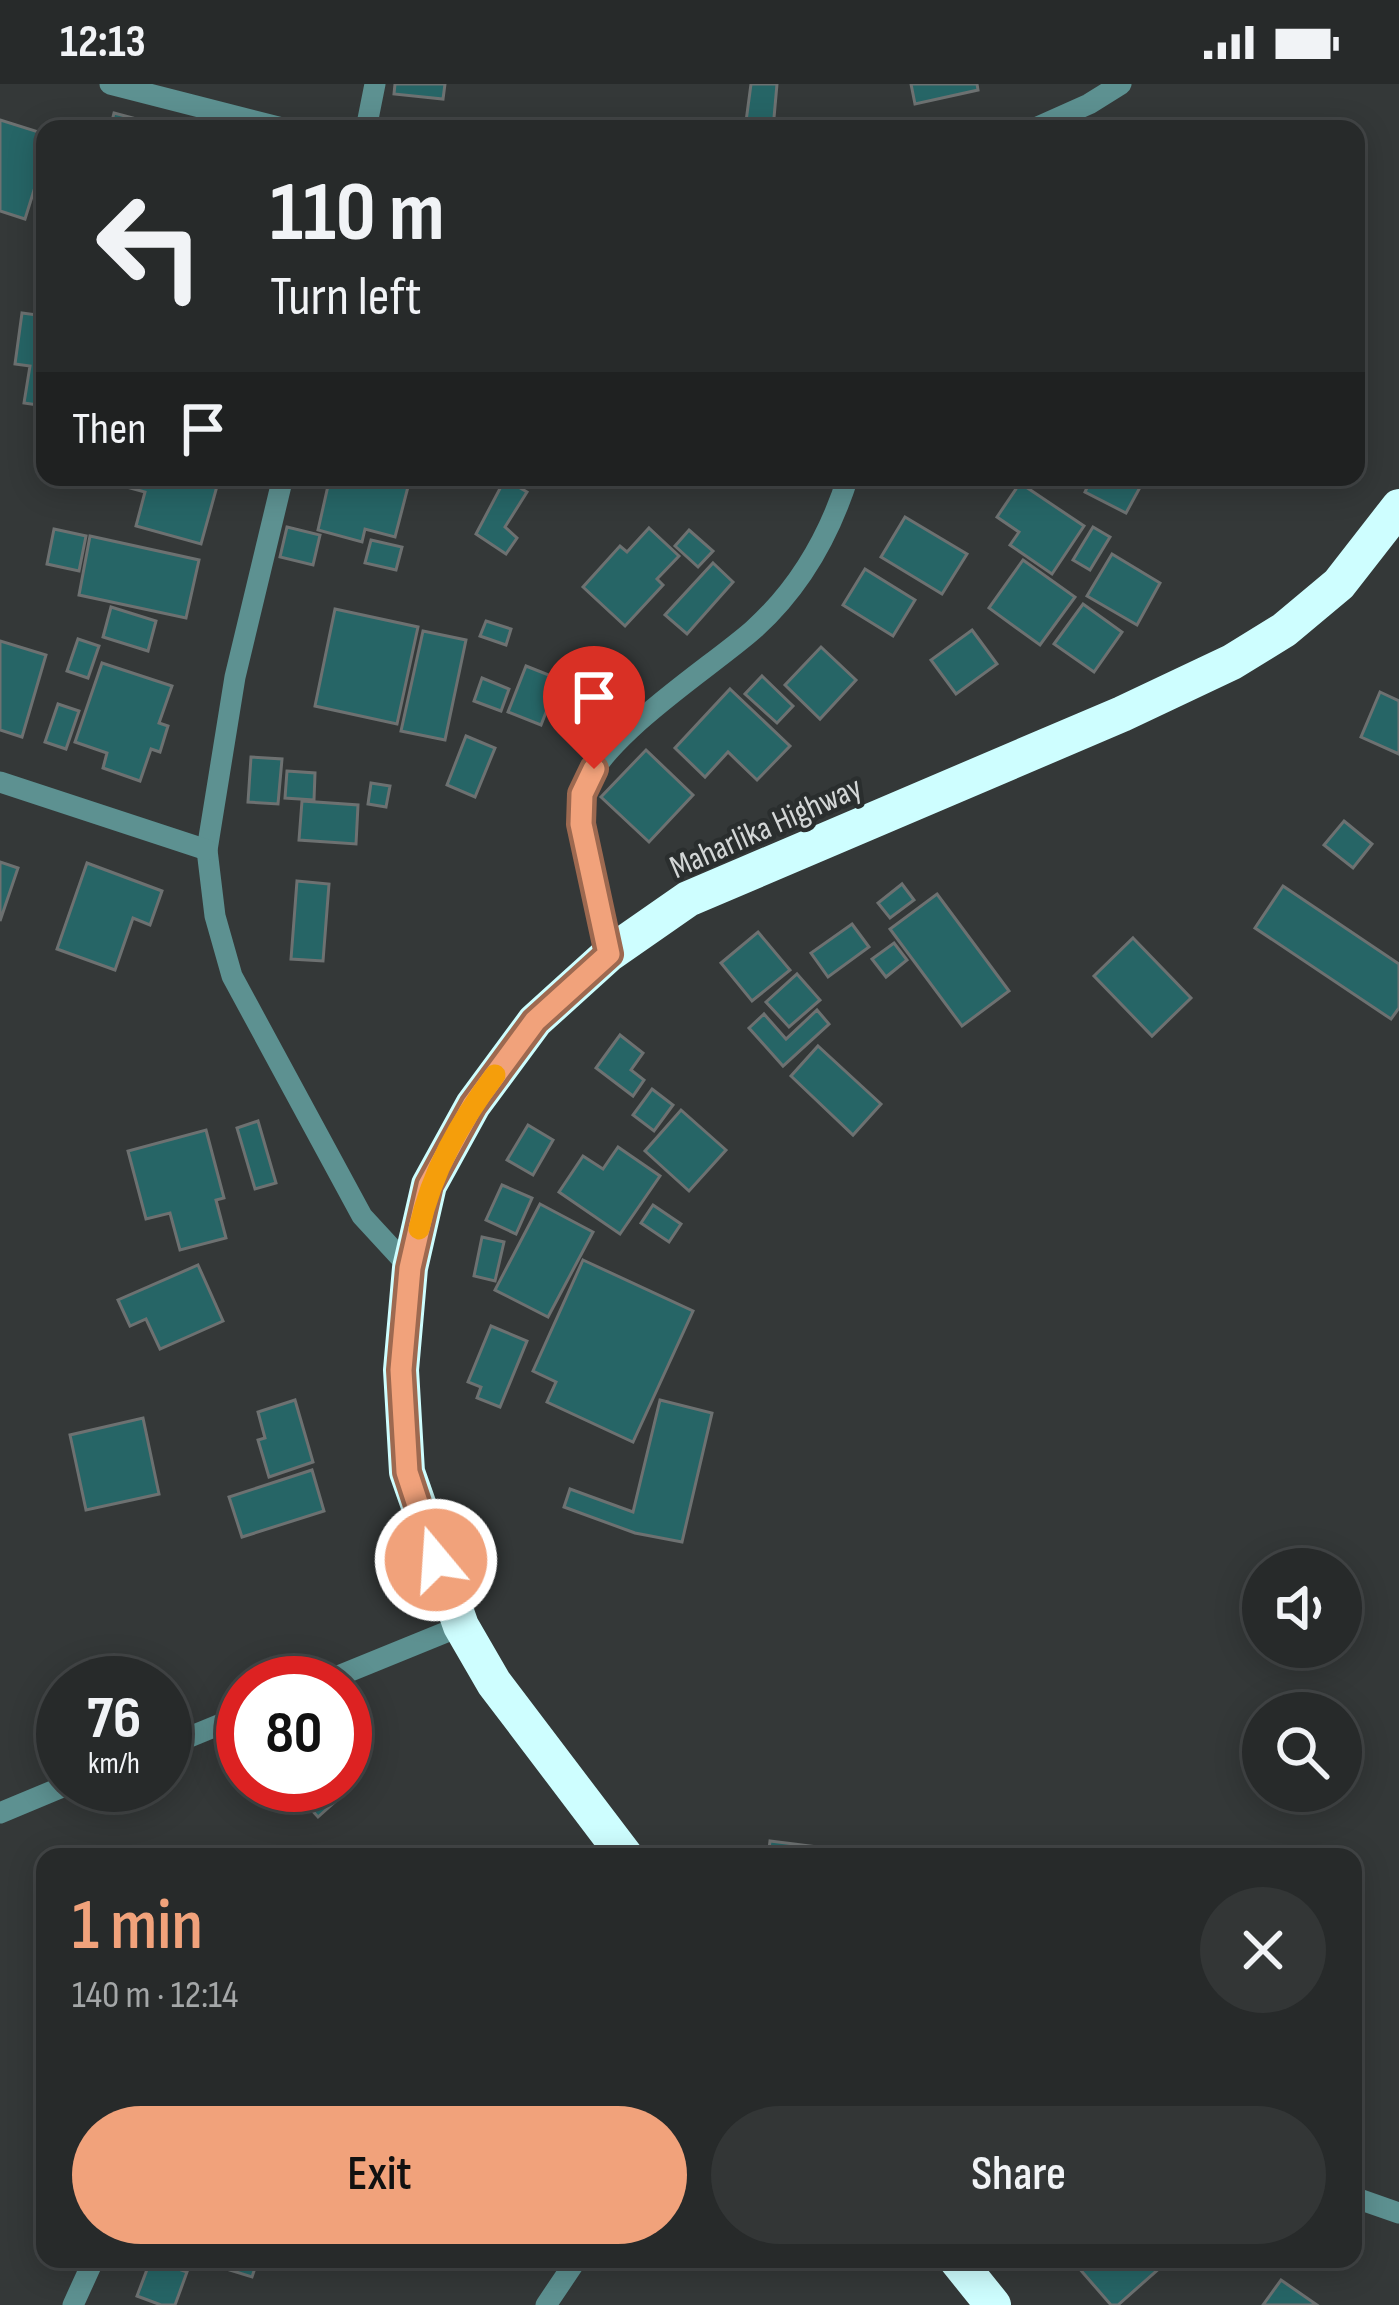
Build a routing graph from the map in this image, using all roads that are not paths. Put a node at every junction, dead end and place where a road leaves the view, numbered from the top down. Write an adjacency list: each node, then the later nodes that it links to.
1 (110, 84): 4 (street)
2 (375, 84): 5 (street)
3 (1121, 84): 6 (street)
4 (251, 120)
5 (368, 120)
6 (1053, 120)
7 (281, 486): 11 (street)
8 (844, 486): 12 (street)
9 (1399, 507): 12 (highway, Maharlika Highway)
10 (0, 782): 11 (street)
11 (207, 850): 13 (street)
12 (609, 954): 13 (highway, Maharlika Highway)
13 (410, 1268): 14 (highway, Maharlika Highway)
14 (461, 1625): 15 (street); 18 (highway, Maharlika Highway)
15 (372, 1662)
16 (36, 1798): 17 (street)
17 (0, 1813)
18 (619, 1848)
19 (1362, 2200): 20 (street)
20 (1399, 2213)
21 (90, 2268): 24 (street)
22 (571, 2268): 25 (street)
23 (963, 2268): 26 (highway)
24 (74, 2305)
25 (546, 2305)
26 (993, 2305)

